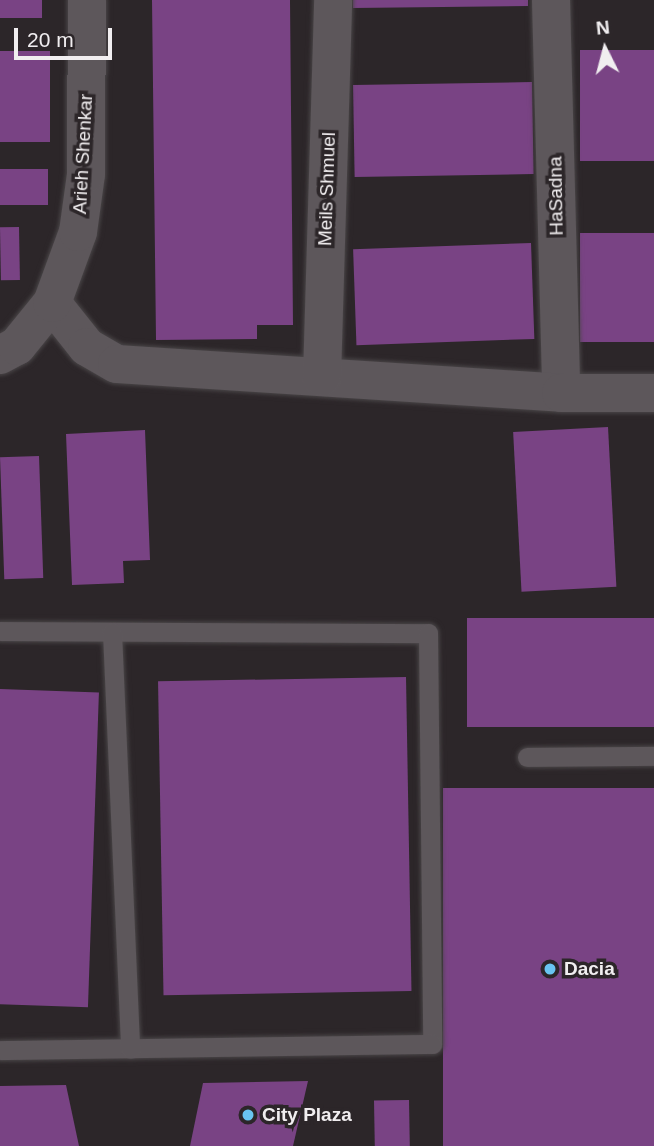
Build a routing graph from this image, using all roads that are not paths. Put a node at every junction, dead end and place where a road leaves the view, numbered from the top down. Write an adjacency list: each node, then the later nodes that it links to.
1 (87, 0): 4 (street, Arieh Shenkar)
2 (333, 0): 6 (street, Meils Shmuel)
3 (551, 0): 7 (street, HaSadna)
4 (52, 303): 5 (street, Arieh Shenkar); 6 (street)
5 (0, 355)
6 (321, 377): 7 (street)
7 (561, 393): 8 (street)
8 (654, 393)
9 (0, 631): 10 (lane)
10 (112, 632): 13 (lane); 13 (lane)
11 (654, 756): 12 (lane)
12 (527, 757)
13 (130, 1048): 14 (lane)
14 (0, 1050)

